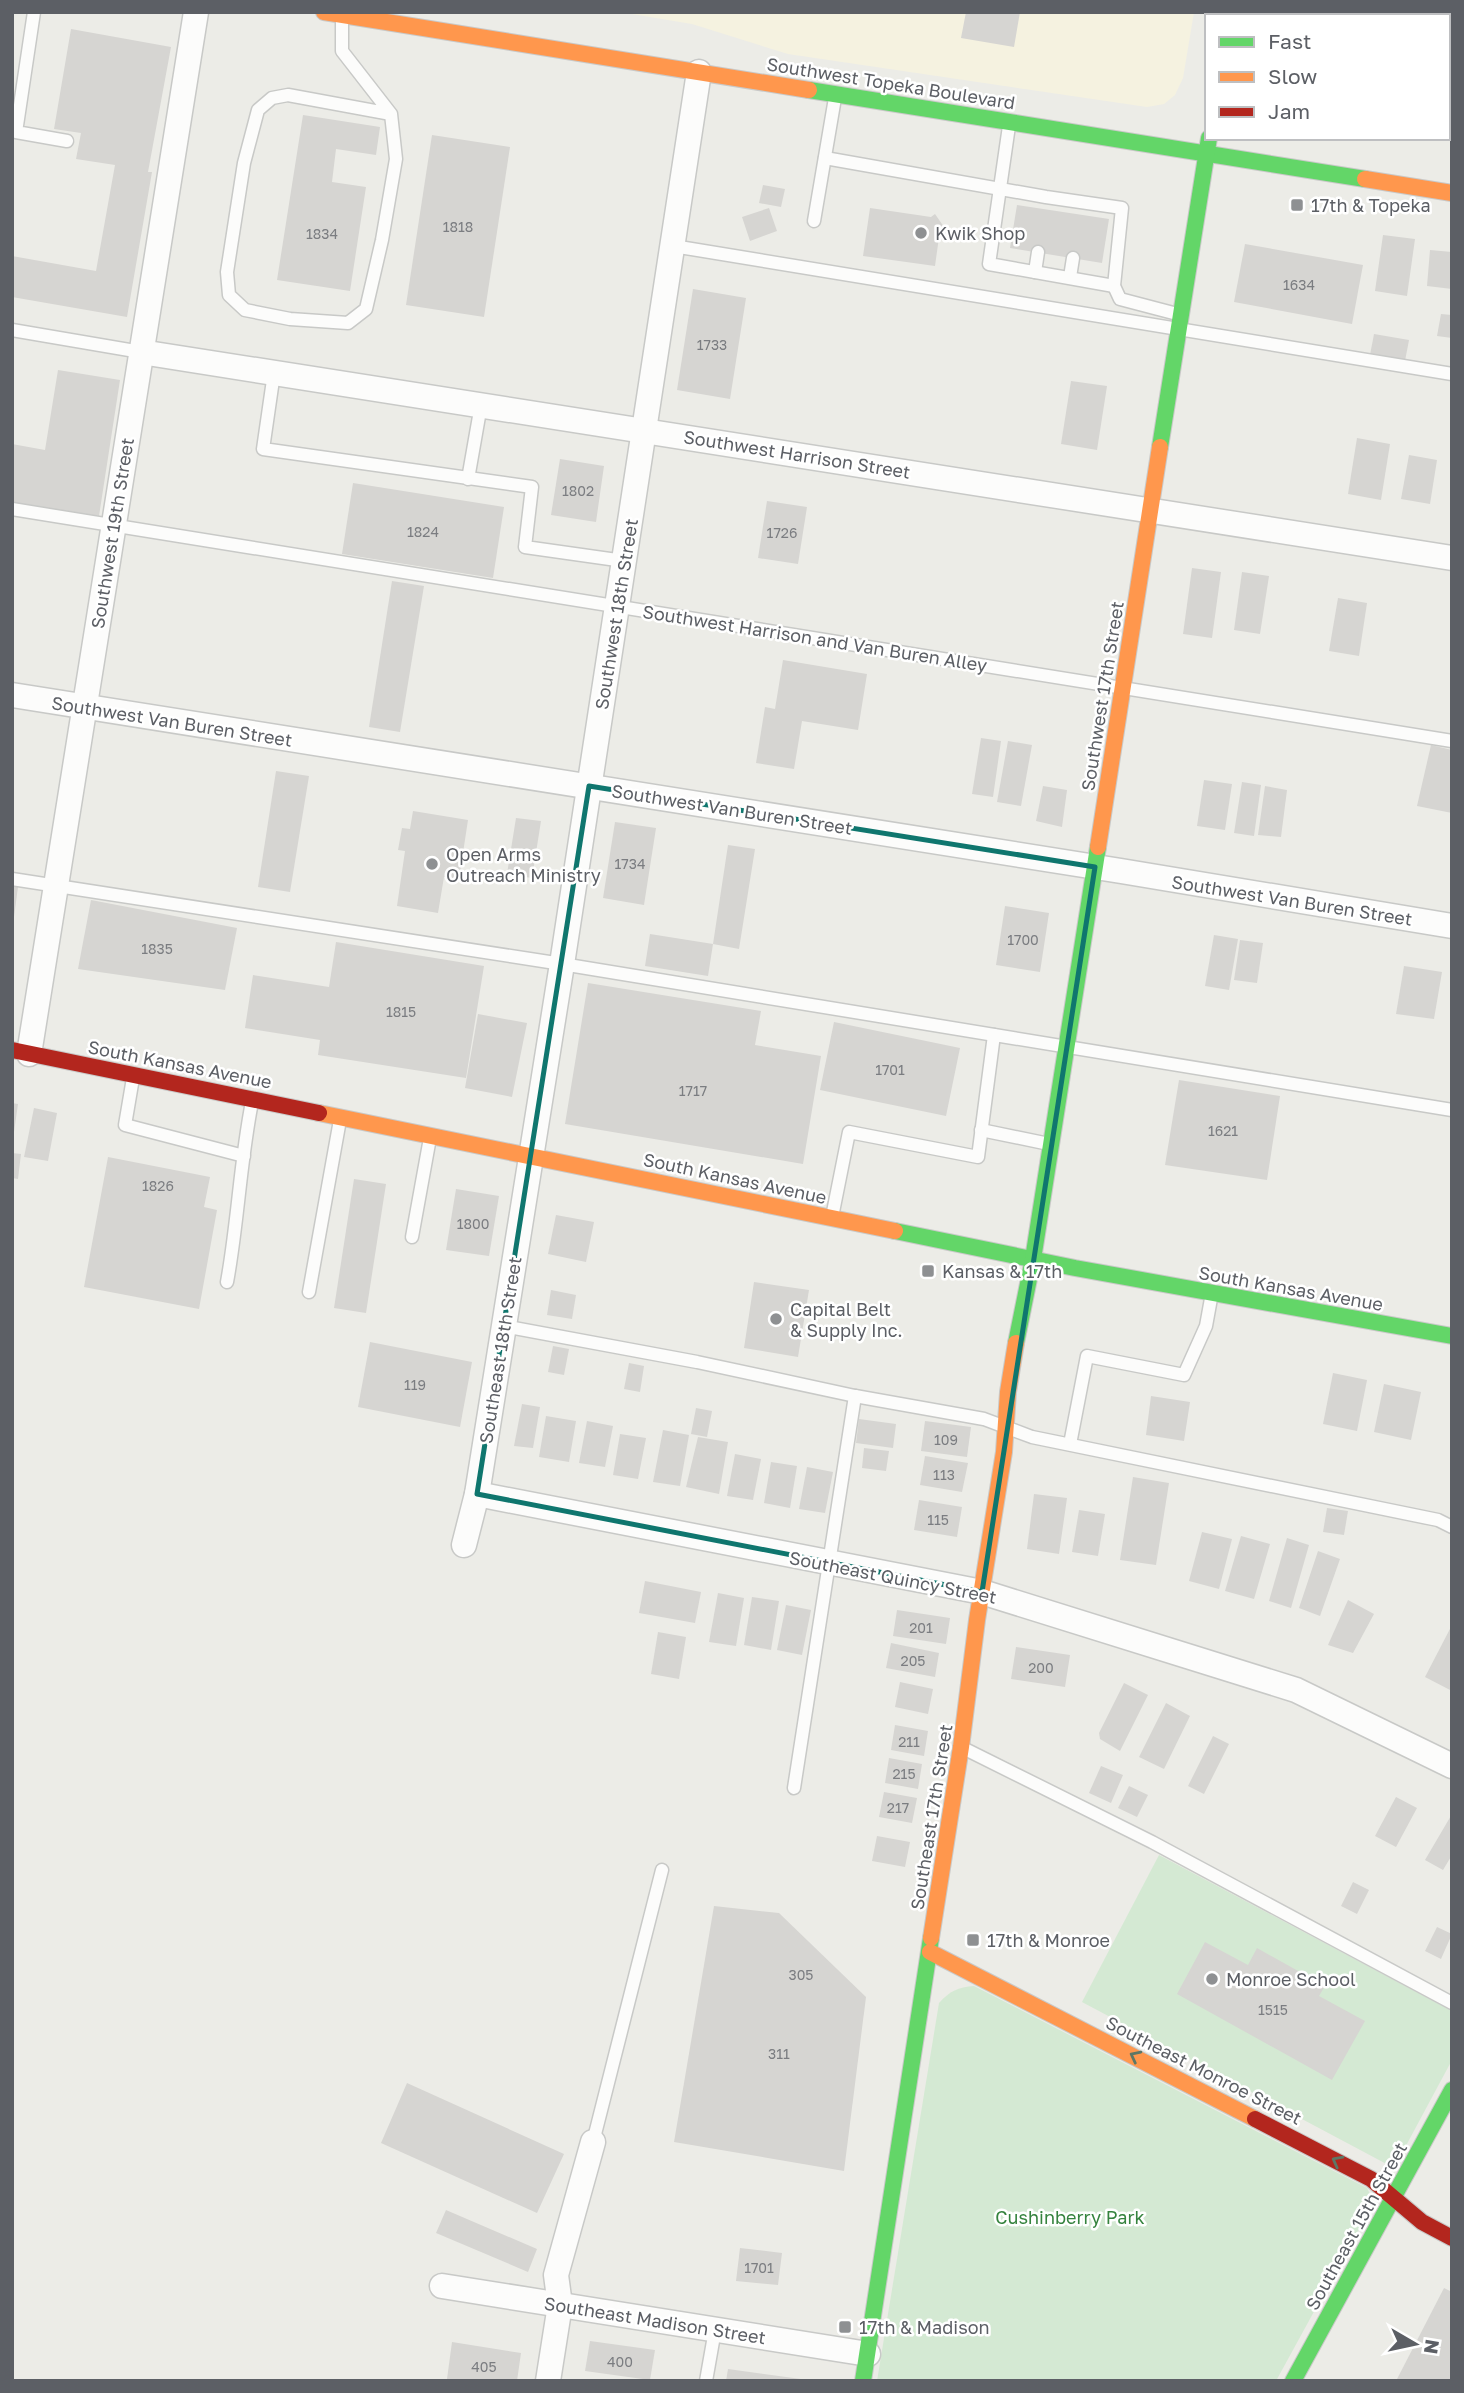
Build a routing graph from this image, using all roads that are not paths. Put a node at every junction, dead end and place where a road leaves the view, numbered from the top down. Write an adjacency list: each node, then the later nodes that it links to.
1 (34, 12): 8 (lane)
2 (196, 12): 22 (street, Southwest 19th Street)
3 (336, 13): 4 (main road, Southwest Topeka Boulevard); 6 (lane)
4 (699, 72): 5 (main road, Southwest Topeka Boulevard); 14 (street, Southwest 18th Street)
5 (835, 94): 7 (main road, Southwest Topeka Boulevard); 10 (lane)
6 (391, 114): 6 (lane)
7 (1010, 122): 9 (main road, Southwest Topeka Boulevard); 11 (lane)
8 (67, 141)
9 (1208, 146): 12 (main road, Southwest Topeka Boulevard); 20 (main road, Southwest 17th Street)
10 (825, 158): 11 (lane); 13 (lane)
11 (1001, 189): 17 (lane); 19 (lane)
12 (1452, 192)
13 (814, 221)
14 (673, 246): 20 (lane); 26 (street, Southwest 18th Street)
15 (1038, 253): 17 (lane)
16 (1073, 258): 18 (lane)
17 (1035, 272): 18 (lane)
18 (1070, 277): 19 (lane)
19 (1114, 286): 20 (lane)
20 (1180, 322): 24 (lane); 29 (main road, Southwest 17th Street)
21 (12, 330): 22 (lane)
22 (142, 352): 23 (street, Southwest Harrison Street); 30 (street, Southwest 19th Street)
23 (274, 373): 25 (street, Southwest Harrison Street); 27 (lane)
24 (1452, 374)
25 (481, 405): 26 (street, Southwest Harrison Street); 27 (lane)
26 (644, 429): 29 (street, Southwest Harrison Street); 32 (street, Southwest 18th Street)
27 (468, 479): 32 (lane)
28 (12, 509): 30 (lane, Southwest Harrison and Van Buren Alley)
29 (1151, 510): 31 (street, Southwest Harrison Street); 34 (main road, Southwest 17th Street)
30 (114, 524): 33 (lane, Southwest Harrison and Van Buren Alley); 36 (street, Southwest 19th Street)
31 (1452, 558)
32 (624, 561): 33 (street, Southwest 18th Street)
33 (617, 607): 34 (lane, Southwest Harrison and Van Buren Alley); 38 (street, Southwest 18th Street)
34 (1123, 688): 37 (lane, Southwest Harrison and Van Buren Alley); 39 (main road, Southwest 17th Street)
35 (12, 695): 36 (street, Southwest Van Buren Street)
36 (85, 707): 38 (street, Southwest Van Buren Street); 41 (street, Southwest 19th Street)
37 (1452, 741)
38 (589, 786): 39 (street, Southwest Van Buren Street); 43 (street, Southwest 18th Street)
39 (1095, 867): 42 (street, Southwest Van Buren Street); 45 (main road, Southwest 17th Street)
40 (12, 879): 41 (lane)
41 (56, 887): 43 (lane); 46 (street, Southwest 19th Street)
42 (1452, 926)
43 (562, 964): 44 (lane); 54 (street, Southwest 18th Street)
44 (995, 1035): 45 (lane); 51 (lane)
45 (1067, 1047): 49 (lane); 53 (main road, Southwest 17th Street)
46 (21, 1052): 47 (main road, South Kansas Avenue)
47 (133, 1075): 48 (main road, South Kansas Avenue); 55 (lane)
48 (252, 1099): 50 (main road, South Kansas Avenue); 55 (lane)
49 (1452, 1110)
50 (341, 1117): 52 (main road, South Kansas Avenue); 60 (lane)
51 (981, 1130): 53 (lane); 56 (lane)
52 (430, 1135): 54 (main road, South Kansas Avenue); 57 (lane)
53 (1052, 1144): 58 (main road, Southwest 17th Street)
54 (531, 1155): 56 (main road, South Kansas Avenue); 62 (street, Southeast 18th Street)
55 (244, 1156): 59 (lane)
56 (832, 1217): 58 (main road, South Kansas Avenue)
57 (412, 1237)
58 (1033, 1259): 61 (main road, South Kansas Avenue); 65 (main road, Southeast 17th Street)
59 (227, 1282)
60 (309, 1292)
61 (1212, 1293): 63 (main road, South Kansas Avenue); 66 (lane)
62 (503, 1326): 64 (lane); 67 (street, Southeast 18th Street)
63 (1452, 1336)
64 (856, 1396): 65 (lane); 70 (lane)
65 (1006, 1427): 66 (lane); 71 (main road, Southeast 17th Street)
66 (1070, 1444): 68 (lane)
67 (477, 1494): 69 (street, Southeast 18th Street); 70 (street, Southeast Quincy Street)
68 (1452, 1527)
69 (464, 1545)
70 (830, 1564): 71 (street, Southeast Quincy Street); 74 (lane)
71 (982, 1592): 72 (main road, Southeast 17th Street); 73 (street, Southeast Quincy Street)
72 (961, 1747): 76 (main road, Southeast 17th Street); 77 (lane)
73 (1452, 1766)
74 (794, 1787)
75 (662, 1870): 79 (lane)
76 (930, 1952): 80 (main road, Southeast Monroe Street, one-way to 76); 85 (main road, Southeast 17th Street)
77 (1452, 2003)
78 (1452, 2090): 80 (main road, Southeast 15th Street)
79 (593, 2142): 83 (street)
80 (1394, 2199): 81 (main road, Southeast Monroe Street); 89 (main road, Southeast 15th Street)
81 (1452, 2238)
82 (442, 2286): 83 (street, Southeast Madison Street)
83 (560, 2305): 84 (street, Southeast Madison Street); 86 (street)
84 (715, 2330): 85 (street, Southeast Madison Street); 87 (lane)
85 (867, 2354): 88 (main road, Southeast 17th Street)
86 (548, 2381)
87 (706, 2381)
88 (863, 2381)
89 (1293, 2381)

